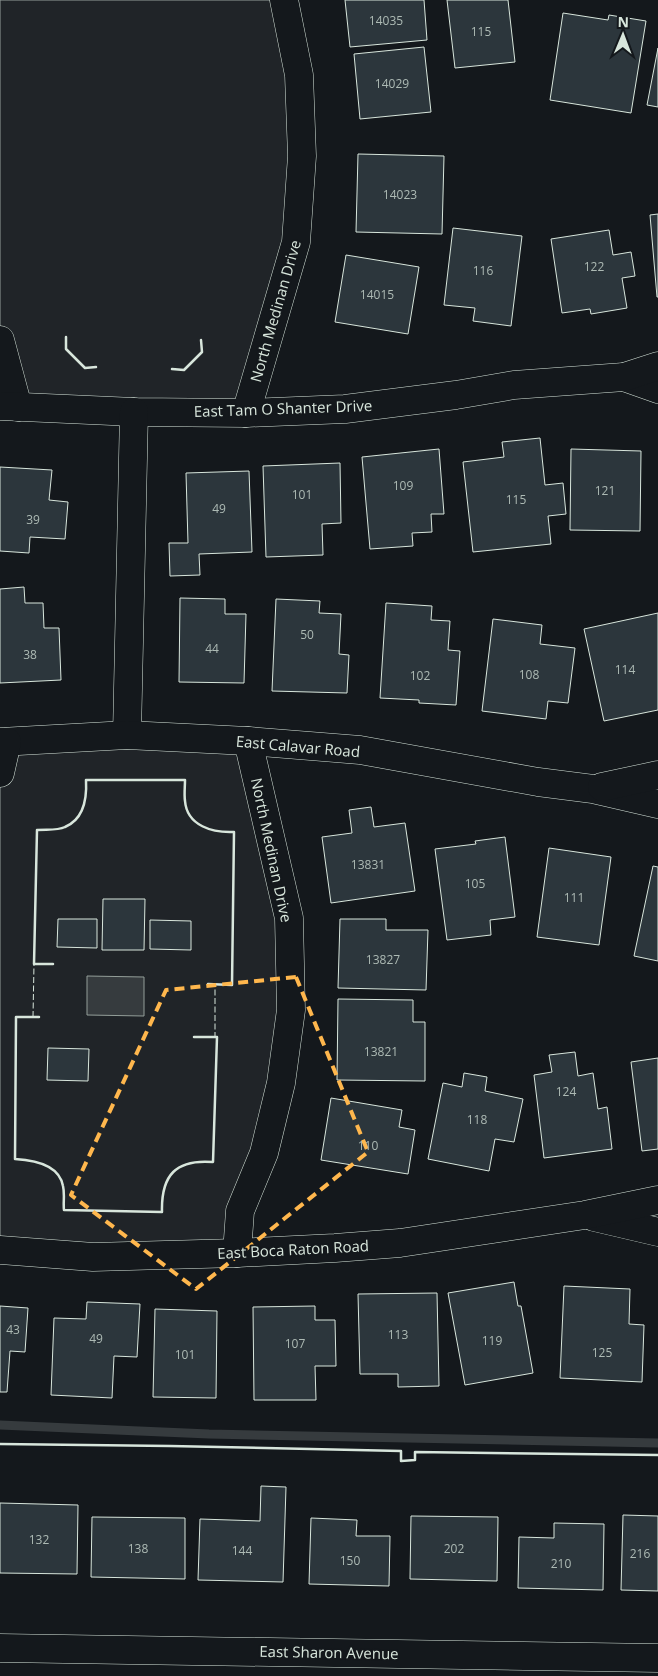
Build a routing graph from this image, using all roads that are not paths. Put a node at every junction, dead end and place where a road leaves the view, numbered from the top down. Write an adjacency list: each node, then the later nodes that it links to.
1 (284, 0): 8 (street, North Medinan Drive)
2 (0, 340): 6 (street)
3 (658, 366): 4 (street, East Tam O Shanter Drive)
4 (624, 377): 5 (street, East Tam O Shanter Drive); 8 (street, East Tam O Shanter Drive)
5 (658, 389)
6 (9, 406): 7 (street, East Tam O Shanter Drive)
7 (134, 412): 8 (street, East Tam O Shanter Drive); 9 (street)
8 (246, 412)
9 (127, 735): 10 (street, East Calavar Road); 11 (street, East Calavar Road)
10 (248, 741): 14 (street, East Calavar Road); 20 (street, North Medinan Drive)
11 (4, 742): 12 (street)
12 (0, 773)
13 (658, 775): 14 (street, East Calavar Road)
14 (593, 789): 15 (street, East Calavar Road)
15 (658, 804)
16 (658, 1200): 17 (street, East Boca Raton Road)
17 (585, 1215): 18 (street, East Boca Raton Road); 20 (street, East Boca Raton Road)
18 (658, 1232)
19 (0, 1250): 20 (street, East Boca Raton Road)
20 (237, 1253)
21 (0, 1648): 23 (street, East Sharon Avenue)
22 (658, 1658): 23 (street, East Sharon Avenue)
23 (423, 1665)

